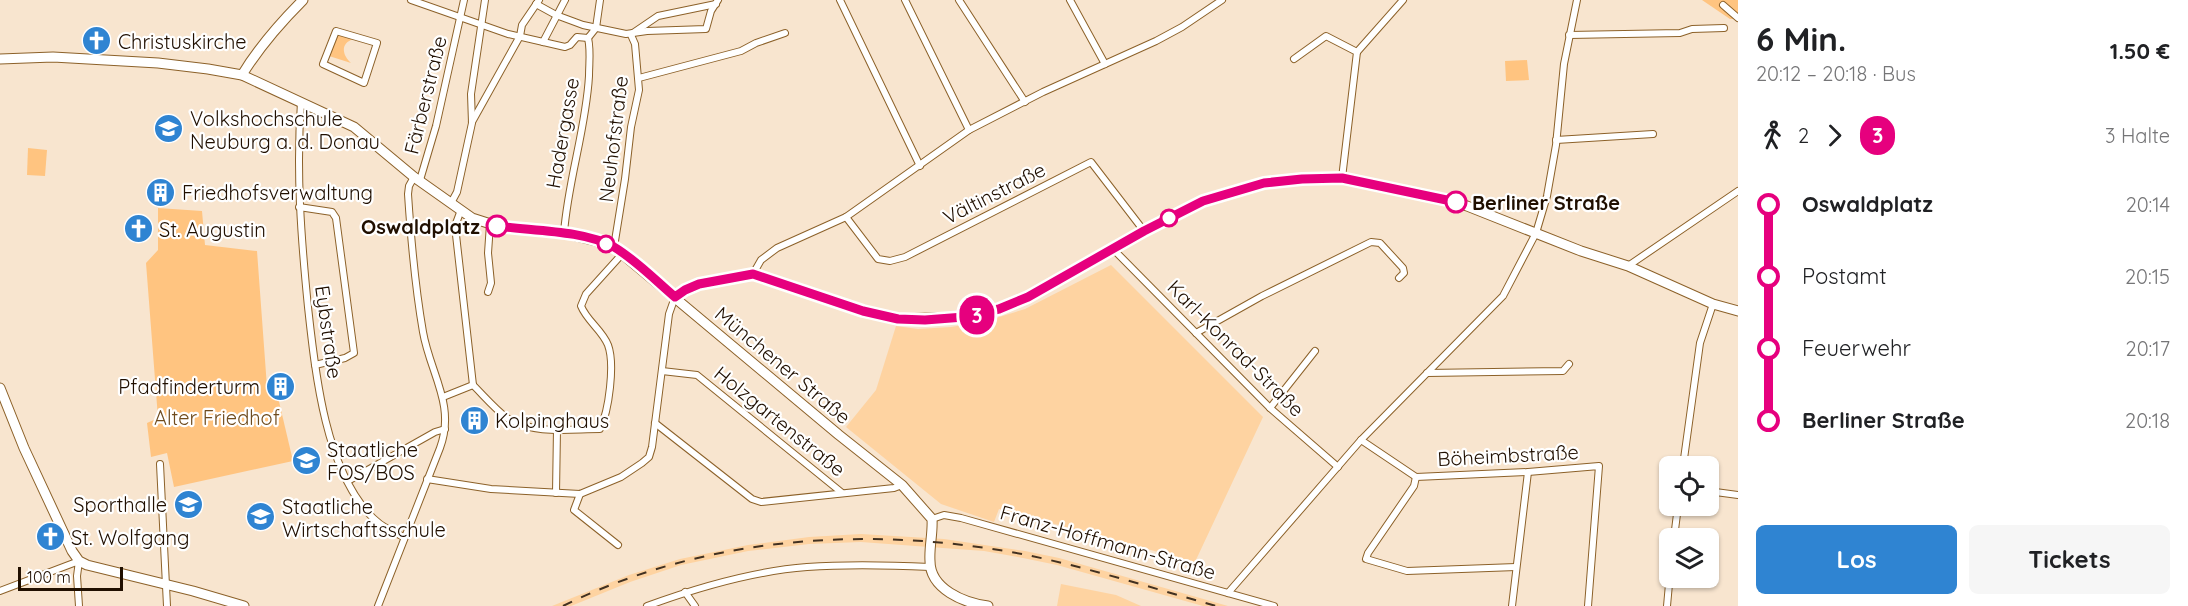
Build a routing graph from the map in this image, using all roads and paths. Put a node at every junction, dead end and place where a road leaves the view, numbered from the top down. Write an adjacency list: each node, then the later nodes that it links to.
1 (303, 0): 34 (main road)
2 (411, 0): 18 (street)
3 (464, 0): 18 (street, Färberstraße)
4 (486, 0): 20 (street)
5 (566, 0): 17 (street)
6 (600, 0): 21 (street)
7 (840, 0): 42 (street)
8 (905, 0): 39 (street)
9 (959, 0): 37 (street)
10 (1070, 0): 33 (street)
11 (1222, 0): 33 (street)
12 (1403, 0): 30 (street)
13 (1577, 0): 26 (street)
14 (537, 2): 17 (street); 27 (street)
15 (717, 2): 25 (street); 25 (street)
16 (1723, 4): 19 (street)
17 (556, 15): 21 (street); 29 (street)
18 (461, 17): 20 (street); 43 (street, Färberstraße)
19 (1738, 18)
20 (481, 26): 27 (street); 38 (street)
21 (596, 28): 25 (street); 28 (street)
22 (1724, 28): 26 (street)
23 (336, 31): 23 (street)
24 (785, 33): 35 (street)
25 (630, 35): 35 (street, Neuhofstraße)
26 (1569, 35): 41 (street)
27 (520, 36): 29 (street); 38 (street)
28 (588, 38): 29 (street); 54 (street, Hadergasse)
29 (543, 42)
30 (1357, 52): 31 (street); 44 (street)
31 (1294, 58)
32 (0, 59): 34 (main road, Münchener Straße)
33 (1105, 64): 37 (street)
34 (242, 75): 36 (main road, Münchener Straße)
35 (639, 78): 56 (street, Neuhofstraße)
36 (301, 102): 43 (main road, Münchener Straße); 47 (street, Eybstraße)
37 (1024, 102): 39 (street)
38 (472, 123): 46 (street)
39 (969, 130): 42 (street)
40 (1653, 134): 41 (street)
41 (1556, 140): 55 (street)
42 (920, 166): 49 (street)
43 (417, 178): 46 (main road, Münchener Straße); 52 (street, Färberstraße)
44 (1342, 178): 53 (main road); 55 (main road)
45 (1738, 191): 58 (street)
46 (451, 203): 48 (main road, Münchener Straße)
47 (298, 207): 68 (street, Eybstraße); 68 (street)
48 (461, 210): 50 (main road, Münchener Straße); 51 (street)
49 (846, 217): 53 (street, Vältinstraße); 59 (street)
50 (490, 224): 54 (main road, Münchener Straße); 61 (street)
51 (455, 226): 52 (street); 71 (street)
52 (410, 229): 73 (street, Färberstraße)
53 (1144, 231): 57 (main road)
54 (564, 233): 56 (main road, Münchener Straße)
55 (1536, 233): 58 (main road); 70 (street)
56 (618, 250): 62 (main road, Münchener Straße); 77 (street)
57 (1114, 250): 59 (main road); 65 (street, Karl-Konrad-Straße)
58 (1628, 266): 63 (main road)
59 (753, 274): 62 (main road)
60 (1399, 278): 65 (street)
61 (488, 292)
62 (675, 297): 69 (street); 86 (main road, Münchener Straße)
63 (1713, 304): 64 (main road); 79 (street)
64 (1738, 310)
65 (1196, 333): 74 (street, Karl-Konrad-Straße)
66 (1315, 351): 74 (street)
67 (1569, 364): 70 (street)
68 (315, 365): 85 (street, Eybstraße)
69 (662, 371): 75 (street); 87 (street, Holzgartenstraße)
70 (1427, 373): 78 (street)
71 (473, 385): 73 (street); 77 (street)
72 (0, 388): 95 (main road)
73 (443, 397): 76 (street, Färberstraße)
74 (1270, 408): 81 (street, Karl-Konrad-Straße)
75 (655, 423): 87 (street); 90 (street)
76 (445, 429): 84 (street); 85 (street)
77 (557, 429): 89 (street)
78 (1361, 440): 81 (street); 83 (street, Böheimbstraße)
79 (1684, 456)
80 (160, 464): 98 (street)
81 (1338, 466): 102 (street)
82 (1528, 472): 83 (street, Böheimbstraße); 97 (street); 112 (street, Böheimbstraße)
83 (1416, 477): 97 (street)
84 (427, 479): 89 (street); 93 (street)
85 (348, 481): 93 (street, Eybstraße)
86 (902, 485): 87 (street); 92 (main road, Münchener Straße)
87 (840, 492)
88 (1719, 492): 91 (street)
89 (556, 493): 90 (street)
90 (580, 494): 94 (street)
91 (1738, 495)
92 (932, 519): 96 (main road); 102 (street, Franz-Hoffmann-Straße)
93 (404, 537): 106 (street)
94 (618, 545)
95 (79, 561): 98 (main road); 100 (street); 103 (street)
96 (930, 567): 101 (street); 109 (main road)
97 (1516, 567): 111 (street)
98 (166, 584): 104 (street); 105 (main road)
99 (1669, 588): 113 (street)
100 (0, 591)
101 (685, 592): 107 (street); 108 (street)
102 (1228, 593): 110 (street, Franz-Hoffmann-Straße)
103 (79, 606)
104 (167, 606)
105 (244, 606)
106 (378, 606)
107 (647, 606)
108 (695, 606)
109 (988, 606)
110 (1274, 606)
111 (1512, 606)
112 (1588, 606)
113 (1667, 606)

